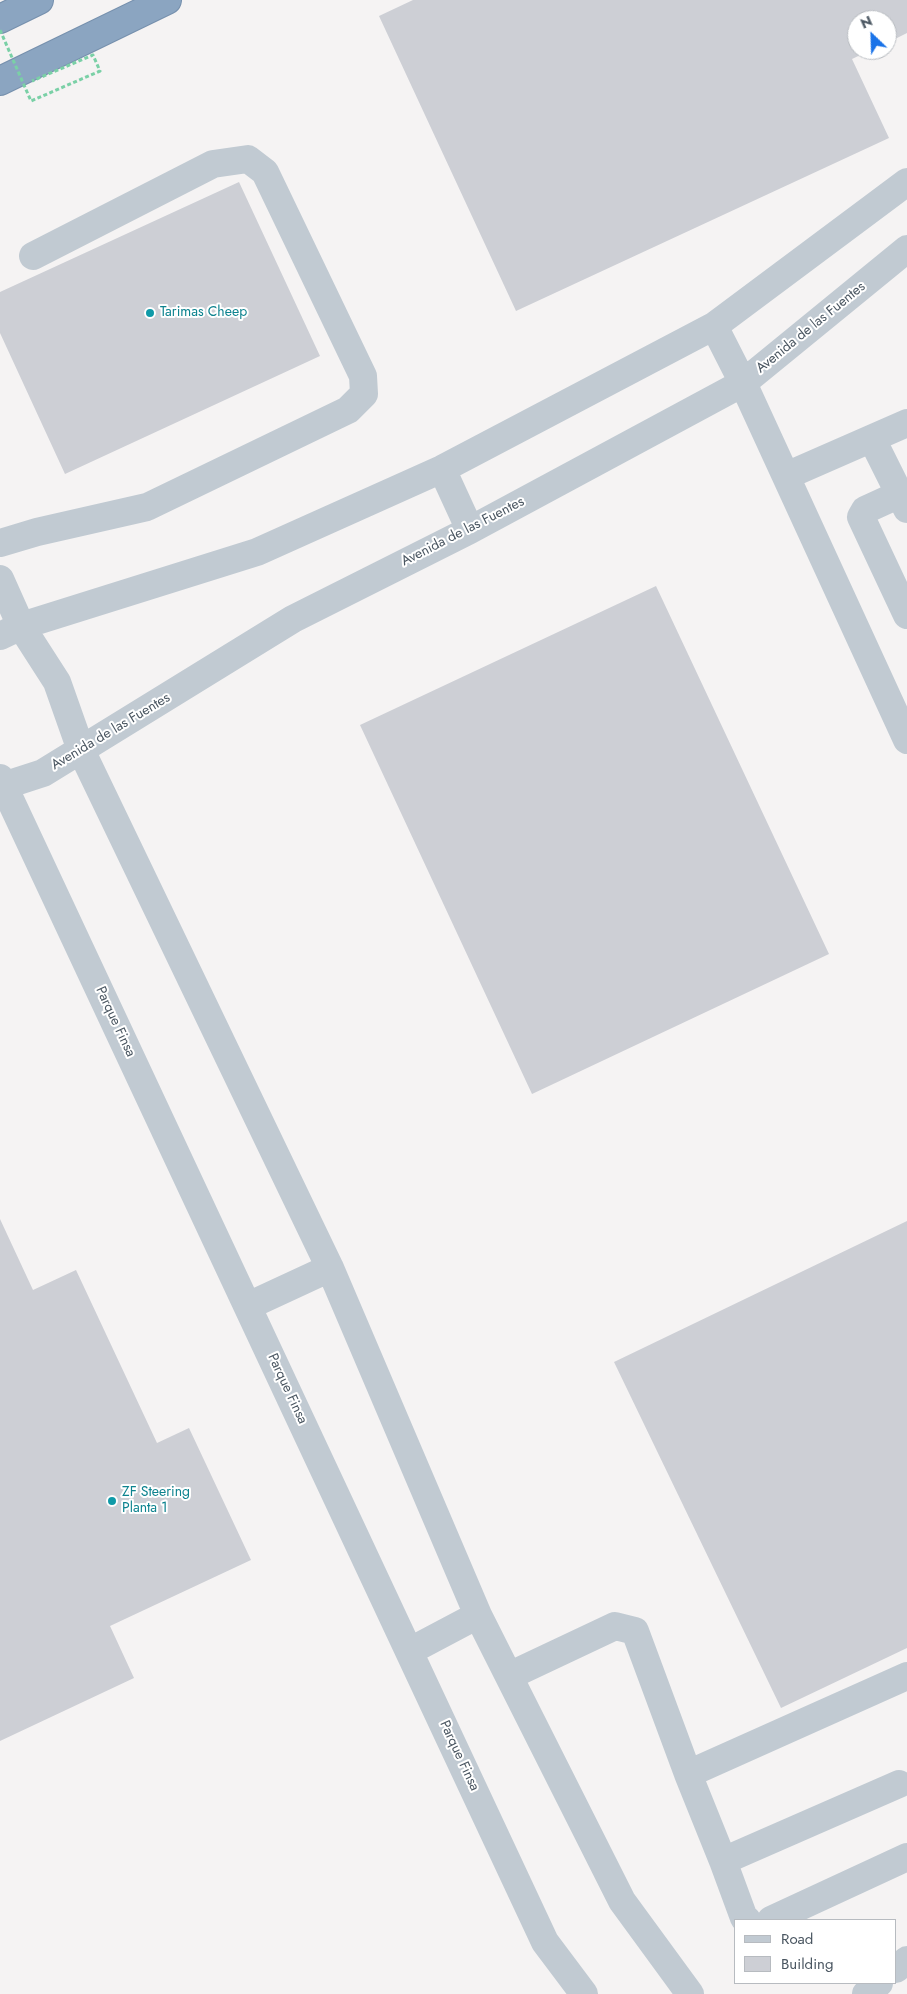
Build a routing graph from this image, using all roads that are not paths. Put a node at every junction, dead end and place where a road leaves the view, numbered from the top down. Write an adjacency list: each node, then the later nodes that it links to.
1 (39, 0): 3 (highway)
2 (167, 0): 4 (highway)
3 (0, 19)
4 (0, 81)
5 (907, 182): 8 (street)
6 (907, 249): 9 (street, Avenida de las Fuentes)
7 (33, 256): 16 (street)
8 (714, 326): 9 (street); 12 (street)
9 (743, 383): 13 (street); 15 (street, Avenida de las Fuentes)
10 (907, 423): 11 (street)
11 (872, 438): 13 (street); 14 (street)
12 (442, 469): 15 (street); 19 (street)
13 (786, 476): 20 (street)
14 (903, 501): 18 (street)
15 (470, 530): 21 (street, Avenida de las Fuentes)
16 (0, 543)
17 (0, 580): 19 (street)
18 (907, 615)
19 (10, 631): 21 (street)
20 (907, 740)
21 (81, 750): 22 (street, Avenida de las Fuentes); 23 (street)
22 (1, 783): 24 (street, Parque Finsa)
23 (330, 1268): 24 (street); 25 (street)
24 (248, 1306): 26 (street, Parque Finsa)
25 (478, 1615): 26 (street); 27 (street)
26 (410, 1650): 38 (street, Parque Finsa)
27 (508, 1676): 29 (street); 39 (street)
28 (907, 1676): 29 (street)
29 (688, 1774): 32 (street)
30 (898, 1784): 32 (street)
31 (907, 1856): 34 (street)
32 (723, 1861): 33 (street)
33 (746, 1919)
34 (772, 1919)
35 (907, 1960): 36 (street)
36 (897, 1968)
37 (878, 1984): 40 (street)
38 (584, 1994)
39 (690, 1994)
40 (866, 1994)

